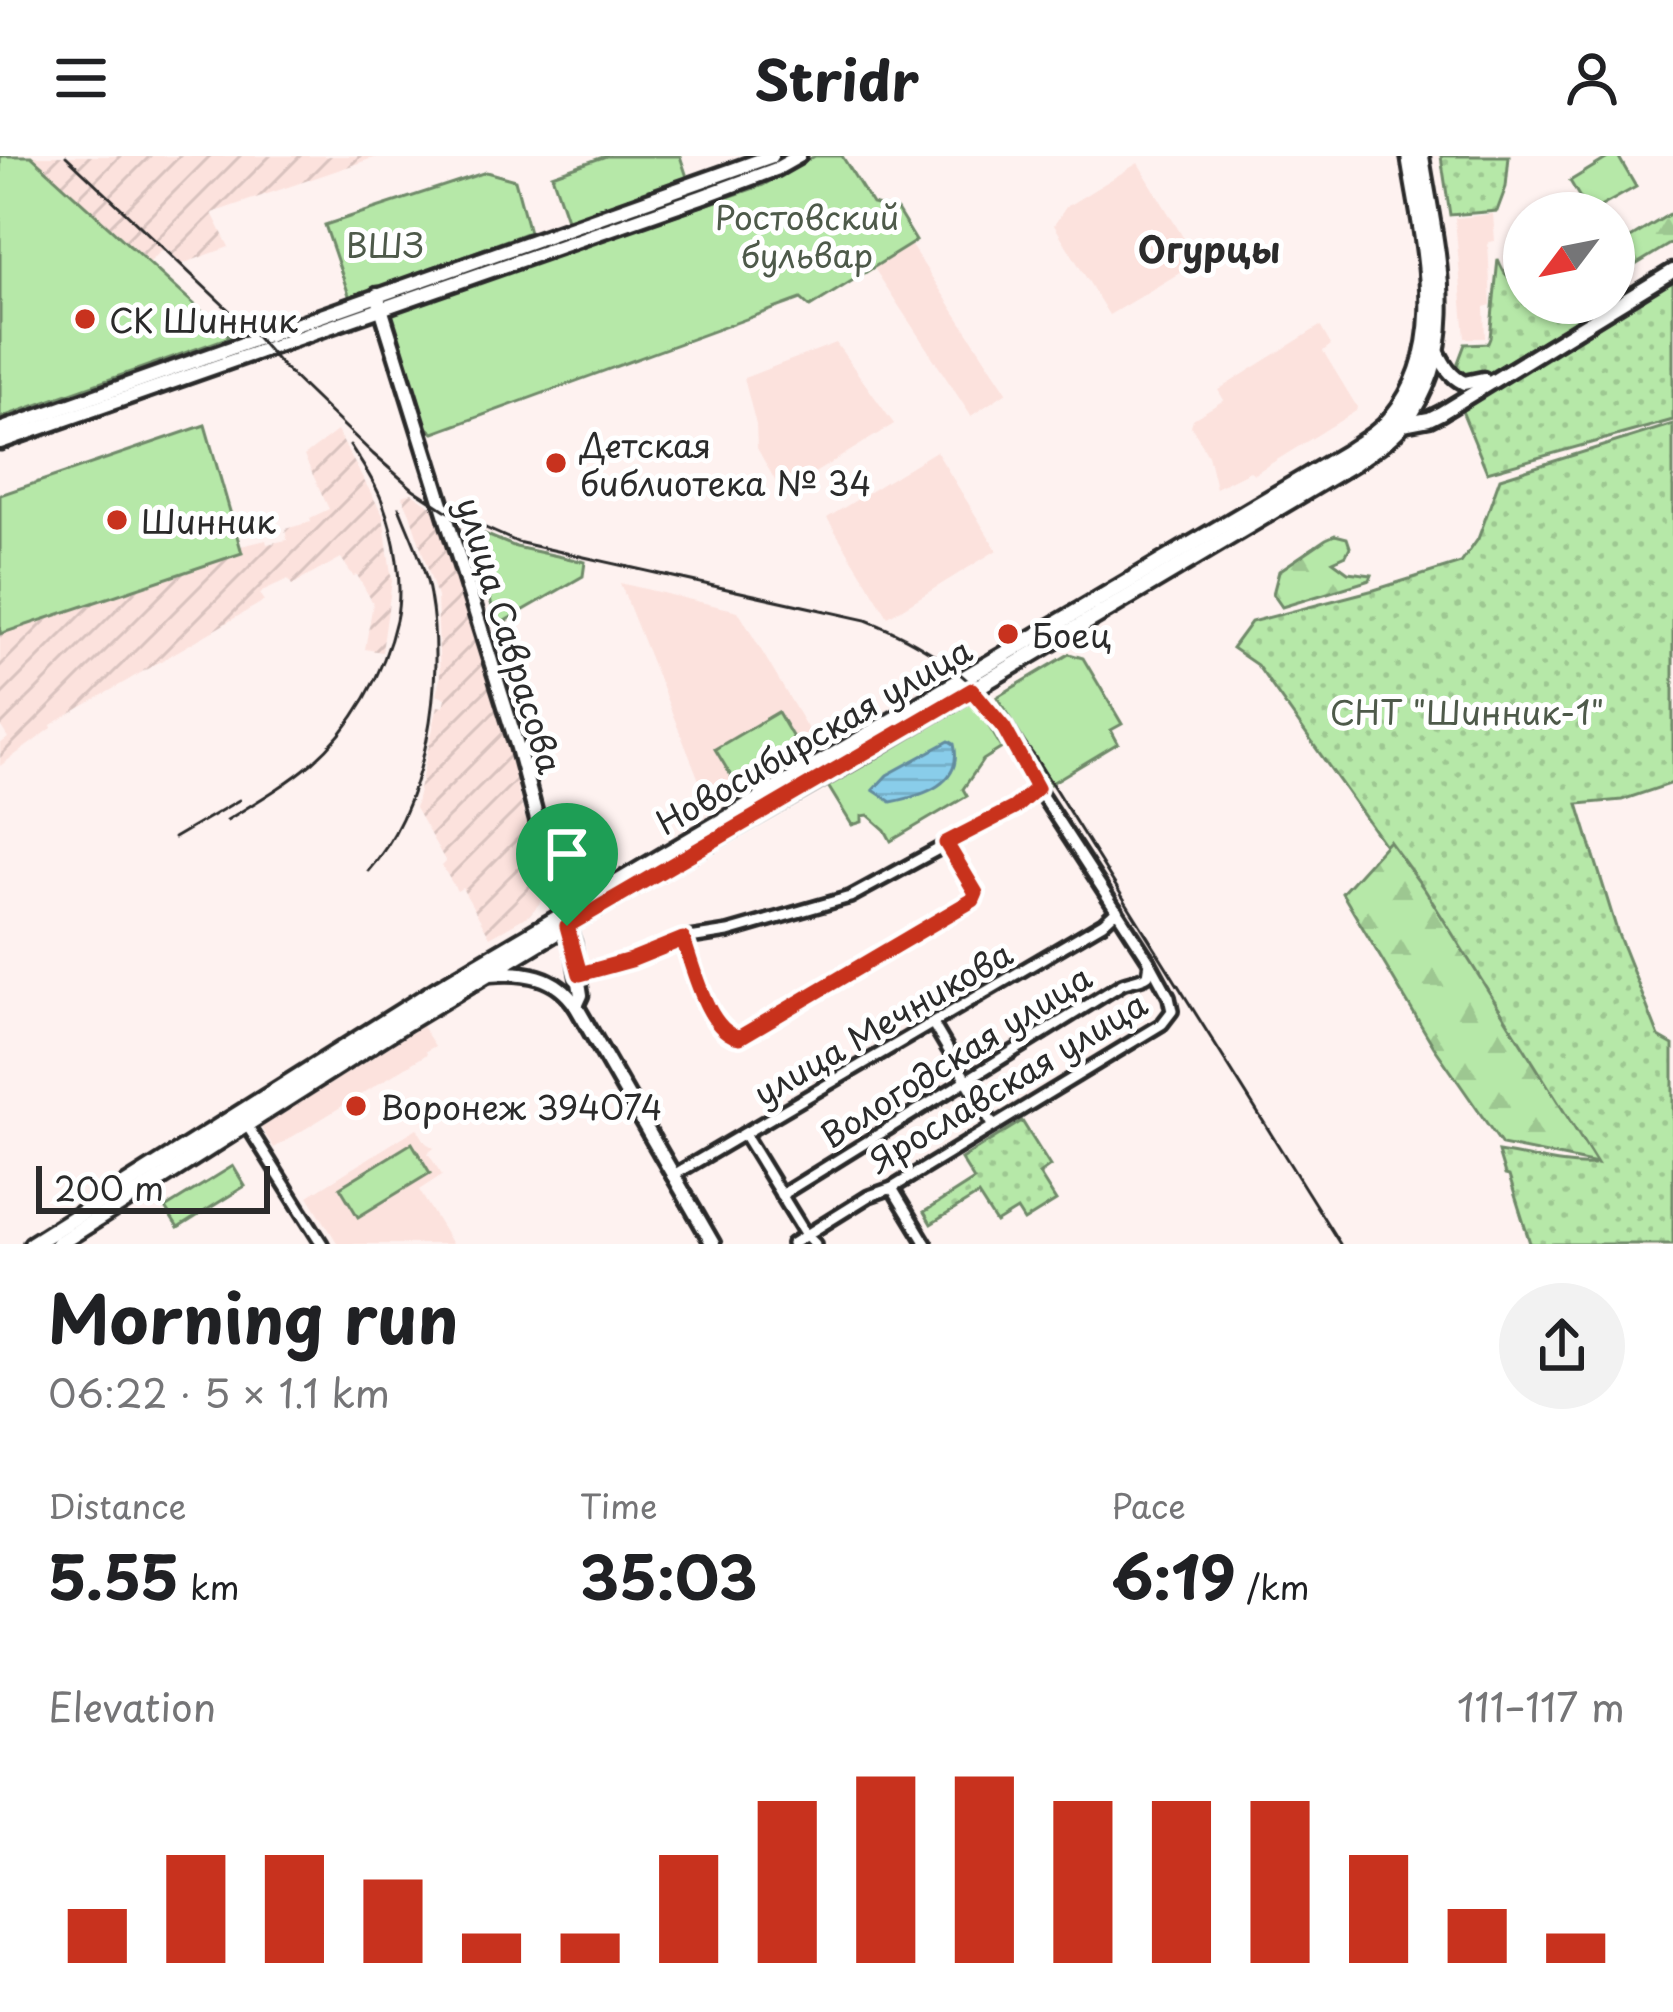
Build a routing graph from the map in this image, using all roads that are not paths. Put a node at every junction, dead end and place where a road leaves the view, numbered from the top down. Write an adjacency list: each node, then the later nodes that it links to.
1 (799, 156): 4 (street)
2 (1409, 156): 16 (main road, Новосибирская улица)
3 (1421, 156): 7 (main road, Новосибирская улица)
4 (777, 159): 6 (street)
5 (1673, 271): 8 (street, Новосибирская улица)
6 (378, 302): 10 (street); 11 (street); 16 (street, улица Саврасова)
7 (1437, 351): 8 (street, Новосибирская улица); 9 (main road, Новосибирская улица)
8 (1507, 371): 9 (street, Новосибирская улица)
9 (1403, 424): 12 (main road, Новосибирская улица)
10 (0, 430)
11 (0, 442)
12 (972, 690): 13 (street, Ярославская улица); 16 (main road, Новосибирская улица)
13 (1037, 788): 14 (street); 15 (street, Ярославская улица)
14 (946, 843): 17 (street); 17 (street)
15 (1117, 910): 18 (street, Ярославская улица); 22 (street, улица Мечникова)
16 (565, 920): 19 (main road, Новосибирская улица); 20 (street, улица Саврасова); 24 (main road, Новосибирская улица)
17 (683, 939): 20 (street)
18 (1150, 962): 23 (street, Вологодская улица); 25 (street, Ярославская улица)
19 (490, 974): 21 (street); 24 (main road, Новосибирская улица)
20 (580, 974): 21 (street, улица Саврасова)
21 (575, 1006): 27 (street)
22 (933, 1024): 23 (street); 26 (street, улица Мечникова)
23 (966, 1080): 25 (street); 29 (street, Вологодская улица)
24 (242, 1117): 31 (main road, Новосибирская улица); 32 (main road, Новосибирская улица); 33 (street)
25 (993, 1125): 28 (street, Ярославская улица)
26 (744, 1134): 27 (street, улица Мечникова); 29 (street)
27 (672, 1176): 34 (street)
28 (892, 1188): 30 (street, Ярославская улица); 37 (street)
29 (781, 1195): 30 (street)
30 (806, 1235): 35 (street, Ярославская улица); 36 (street)
31 (32, 1244)
32 (58, 1244)
33 (322, 1244)
34 (713, 1244)
35 (792, 1244)
36 (815, 1244)
37 (926, 1244)

